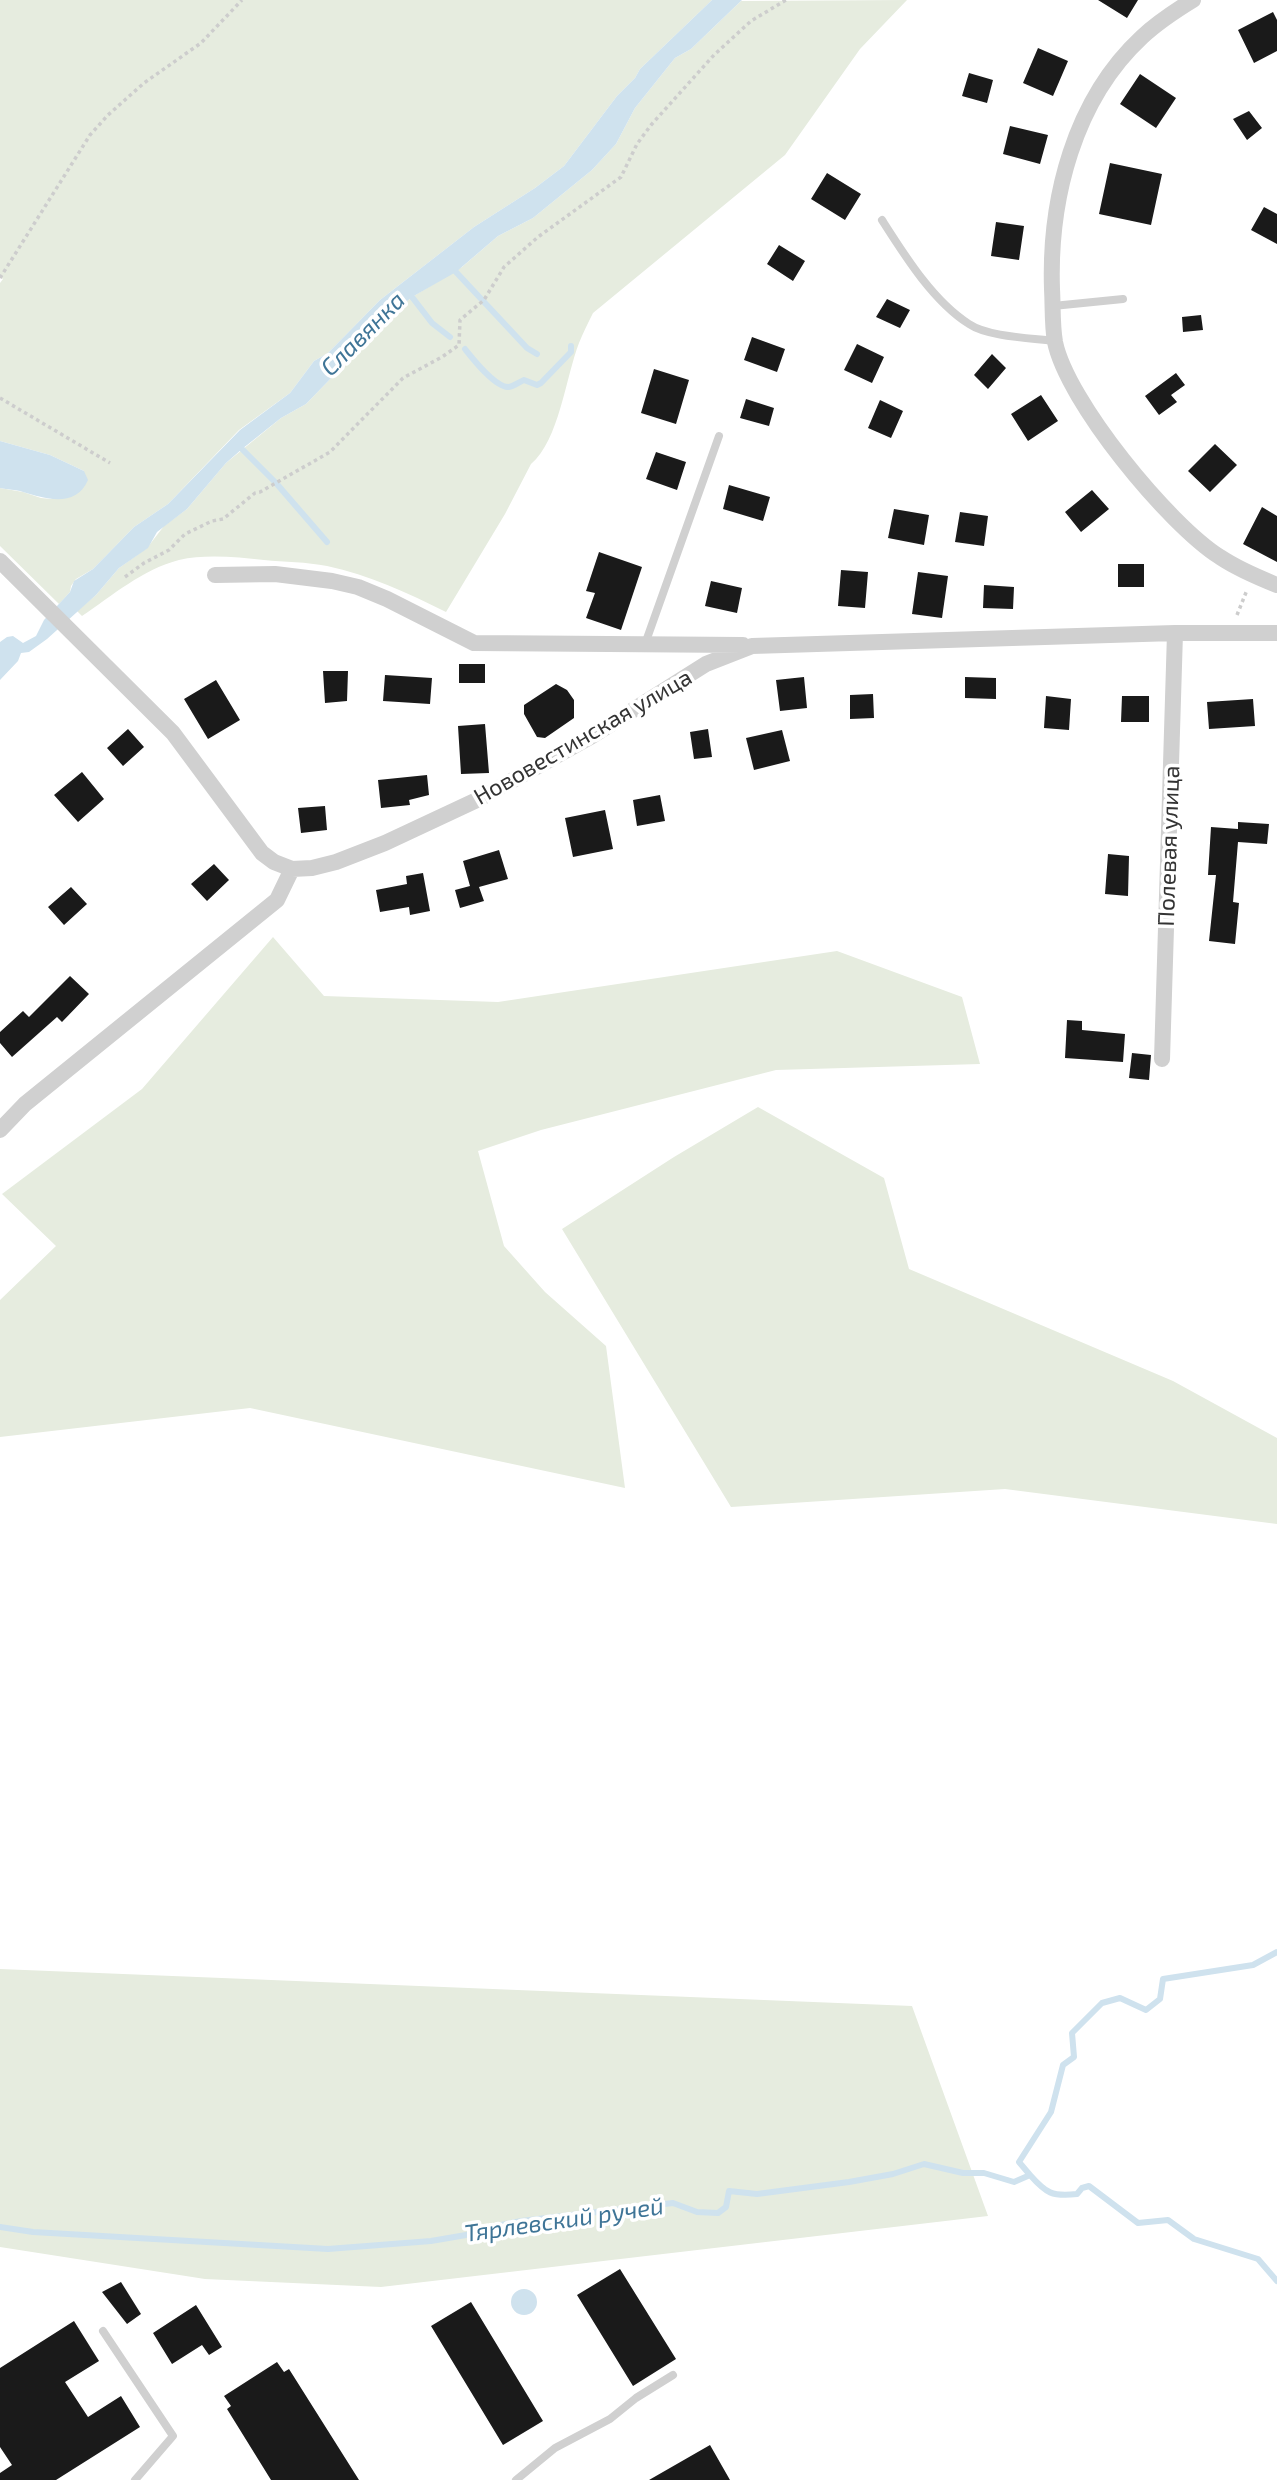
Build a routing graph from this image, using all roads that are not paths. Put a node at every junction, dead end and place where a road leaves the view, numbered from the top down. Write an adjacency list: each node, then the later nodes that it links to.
1 (1193, 0): 4 (street)
2 (882, 220): 5 (lane)
3 (1123, 299): 4 (lane)
4 (1053, 306): 5 (street)
5 (1055, 341): 9 (street)
6 (719, 436): 12 (lane)
7 (0, 561): 14 (street)
8 (215, 575): 12 (street)
9 (1277, 584)
10 (1175, 633): 11 (street, Нововестинская улица); 13 (street, Нововестинская улица); 15 (street, Полевая улица)
11 (1277, 633)
12 (645, 645): 13 (street)
13 (752, 646): 14 (street, Нововестинская улица)
14 (292, 869): 16 (street)
15 (1162, 1059)
16 (0, 1130)
17 (103, 2331): 19 (lane)
18 (673, 2375): 20 (lane)
19 (135, 2480)
20 (516, 2480)

